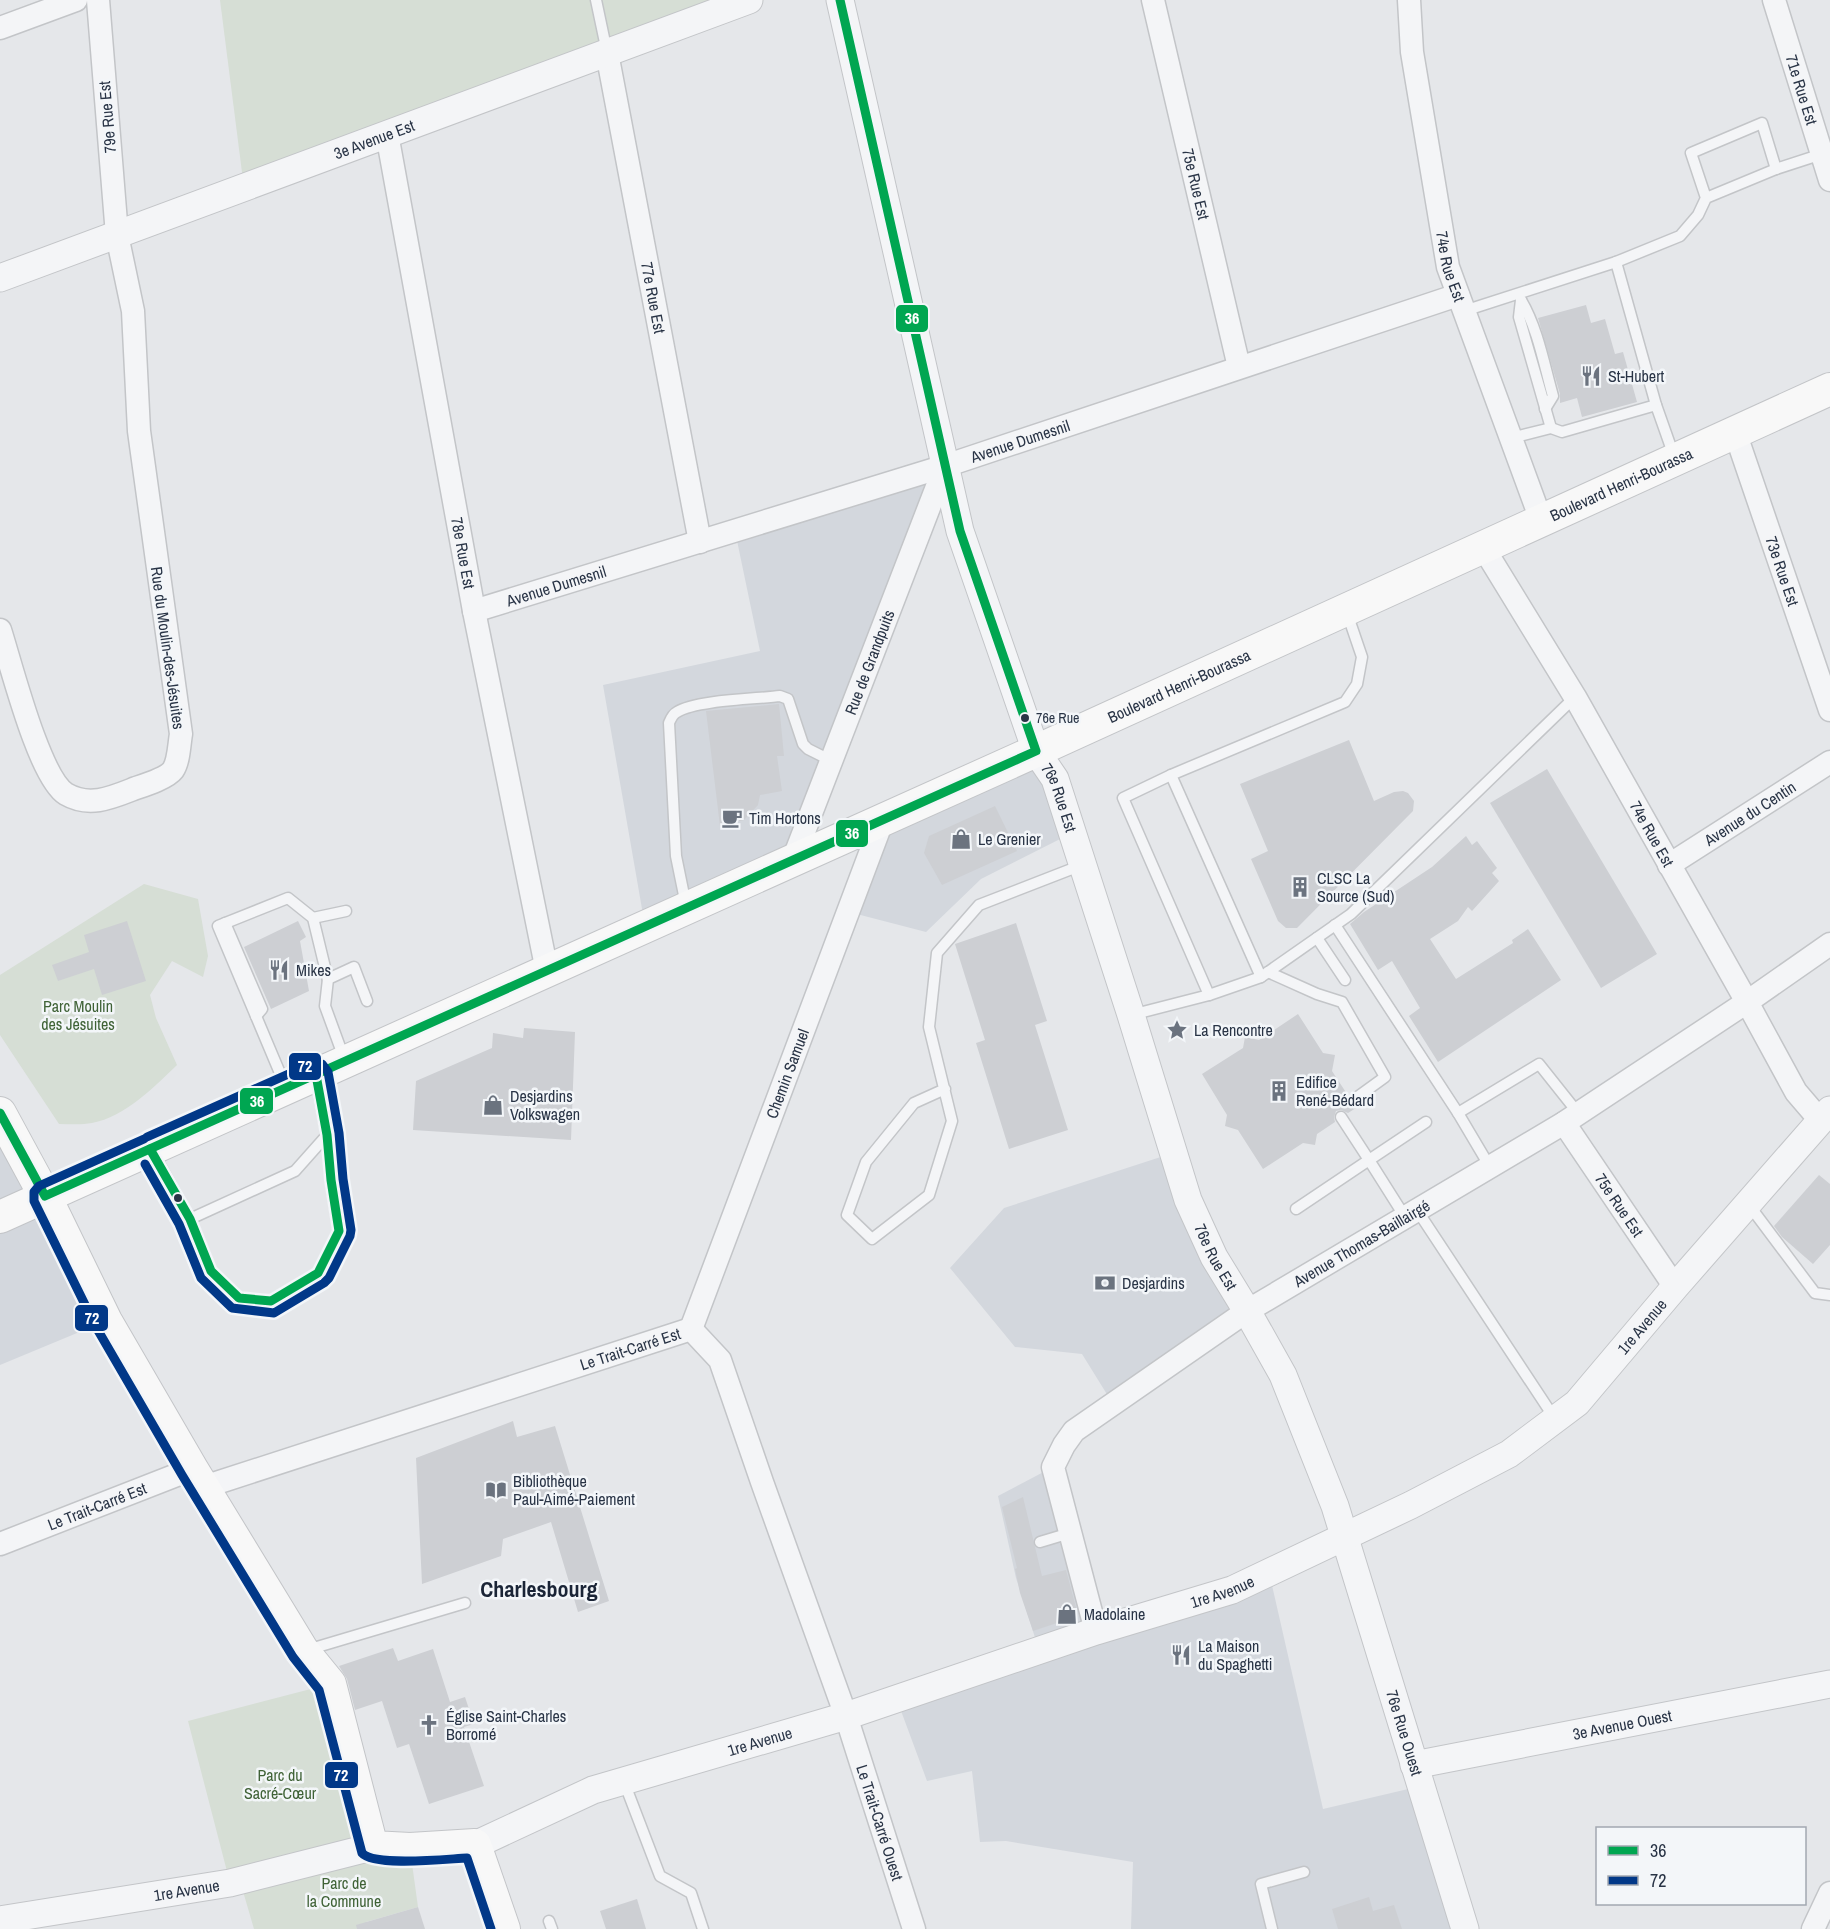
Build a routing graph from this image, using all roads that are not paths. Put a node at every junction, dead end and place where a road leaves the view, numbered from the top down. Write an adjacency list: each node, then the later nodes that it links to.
1 (76, 0): 9 (street)
2 (98, 0): 16 (street, 79e Rue Est)
3 (596, 0): 10 (lane)
4 (749, 0): 10 (street, 3e Avenue Est)
5 (840, 0): 28 (street, 76e Rue Est)
6 (1153, 0): 21 (street, 75e Rue Est)
7 (1409, 0): 20 (street, 74e Rue Est)
8 (1774, 0): 12 (street, 71e Rue Est)
9 (0, 28)
10 (607, 52): 11 (street, 3e Avenue Est); 30 (street, 77e Rue Est)
11 (387, 134): 16 (street, 3e Avenue Est); 33 (street, 78e Rue Est)
12 (1822, 154): 13 (lane); 14 (street, 71e Rue Est)
13 (1776, 169): 15 (lane); 15 (lane)
14 (1830, 180)
15 (1706, 198): 17 (lane)
16 (117, 235): 18 (street, 3e Avenue Est); 34 (street, Rue du Moulin-des-Jésuites)
17 (1616, 262): 19 (lane); 23 (lane)
18 (0, 278)
19 (1520, 297): 20 (lane); 24 (lane)
20 (1461, 303): 21 (street, Avenue Dumesnil); 26 (street, 74e Rue Est)
21 (1239, 367): 28 (street, Avenue Dumesnil)
22 (1830, 389): 25 (main road, Boulevard Henri-Bourassa)
23 (1656, 405): 24 (lane); 27 (lane)
24 (1551, 428): 26 (lane)
25 (1736, 432): 27 (main road, Boulevard Henri-Bourassa); 36 (street, 73e Rue Est)
26 (1511, 438): 29 (street, 74e Rue Est)
27 (1675, 459): 29 (main road, Boulevard Henri-Bourassa)
28 (945, 466): 30 (street, Avenue Dumesnil); 37 (street, 76e Rue Est); 38 (street, Rue de Grandpuits)
29 (1541, 520): 31 (main road, Boulevard Henri-Bourassa)
30 (700, 542): 33 (street, Avenue Dumesnil)
31 (1483, 547): 32 (main road, Boulevard Henri-Bourassa); 35 (street, 74e Rue Est)
32 (1346, 609): 37 (main road, Boulevard Henri-Bourassa); 40 (lane)
33 (474, 610): 51 (street, 78e Rue Est)
34 (0, 630)
35 (1575, 697): 44 (street, 74e Rue Est); 48 (lane)
36 (1830, 710)
37 (1036, 751): 41 (main road, Boulevard Henri-Bourassa); 43 (street, 76e Rue Est)
38 (830, 760): 42 (street, Rue de Grandpuits); 45 (lane)
39 (1830, 762): 44 (street, Avenue du Centin)
40 (1171, 776): 52 (lane); 55 (lane)
41 (883, 819): 42 (main road, Boulevard Henri-Bourassa); 83 (street, Chemin Samuel)
42 (793, 860): 45 (main road, Boulevard Henri-Bourassa)
43 (1082, 865): 58 (street, 76e Rue Est); 62 (lane)
44 (1669, 865): 57 (street, 74e Rue Est)
45 (686, 908): 51 (main road, Boulevard Henri-Bourassa)
46 (346, 911): 47 (lane)
47 (313, 918): 53 (lane); 61 (lane)
48 (1335, 925): 49 (lane); 65 (lane)
49 (1317, 938): 52 (lane); 54 (lane)
50 (1830, 944): 57 (street, Avenue Thomas-Baillairgé)
51 (547, 971): 59 (main road, Boulevard Henri-Bourassa)
52 (1264, 974): 55 (lane); 63 (lane)
53 (328, 980): 56 (lane); 59 (lane)
54 (1345, 980)
55 (1209, 995): 58 (lane)
56 (367, 1001)
57 (1747, 1002): 66 (street, 74e Rue Est); 68 (street, Avenue Thomas-Baillairgé)
58 (1131, 1015): 82 (street, 76e Rue Est)
59 (345, 1062): 60 (main road, Boulevard Henri-Bourassa)
60 (315, 1075): 61 (main road, Boulevard Henri-Bourassa); 70 (lane)
61 (286, 1088): 71 (main road, Boulevard Henri-Bourassa)
62 (945, 1089): 62 (lane)
63 (1356, 1098)
64 (0, 1113): 74 (main road)
65 (1458, 1113): 68 (lane); 73 (lane)
66 (1825, 1115): 75 (street, 1re Avenue)
67 (1341, 1118): 72 (lane)
68 (1571, 1118): 73 (street, Avenue Thomas-Baillairgé); 80 (street, 75e Rue Est)
69 (1425, 1122): 72 (lane)
70 (327, 1135): 79 (lane); 79 (lane)
71 (150, 1149): 74 (main road, Boulevard Henri-Bourassa); 79 (lane)
72 (1369, 1160): 76 (lane); 77 (lane)
73 (1490, 1167): 77 (street, Avenue Thomas-Baillairgé)
74 (45, 1197): 78 (main road, Boulevard Henri-Bourassa); 85 (main road)
75 (1748, 1204): 80 (street, 1re Avenue); 81 (lane)
76 (1296, 1209)
77 (1411, 1214): 82 (street, Avenue Thomas-Baillairgé); 84 (lane)
78 (0, 1217)
79 (190, 1219)
80 (1675, 1287): 84 (street, 1re Avenue)
81 (1830, 1295)
82 (1247, 1311): 86 (street, Avenue Thomas-Baillairgé); 87 (street, 76e Rue Est)
83 (691, 1329): 85 (street, Le Trait-Carré Est); 94 (street, Le Trait-Carré Est)
84 (1556, 1419): 87 (street, 1re Avenue)
85 (198, 1478): 89 (street, Le Trait-Carré Est); 92 (main road)
86 (1071, 1533): 88 (lane); 91 (street, Avenue Thomas-Baillairgé)
87 (1344, 1536): 91 (street, 1re Avenue); 95 (street, 76e Rue Ouest)
88 (1040, 1542)
89 (0, 1544)
90 (465, 1603): 92 (lane)
91 (1096, 1630): 94 (street, 1re Avenue)
92 (303, 1651): 98 (main road)
93 (1830, 1684): 95 (street, 3e Avenue Ouest)
94 (846, 1716): 96 (street, 1re Avenue); 104 (street, Le Trait-Carré Ouest)
95 (1414, 1765): 106 (street, 76e Rue Ouest)
96 (624, 1781): 97 (street, 1re Avenue); 103 (lane)
97 (475, 1845): 98 (main road); 102 (main road)
98 (372, 1847): 101 (street, 1re Avenue)
99 (1304, 1872): 105 (lane)
100 (1830, 1893): 107 (street)
101 (0, 1920)
102 (504, 1929)
103 (703, 1929)
104 (915, 1929)
105 (1272, 1929)
106 (1465, 1929)
107 (1813, 1929)

